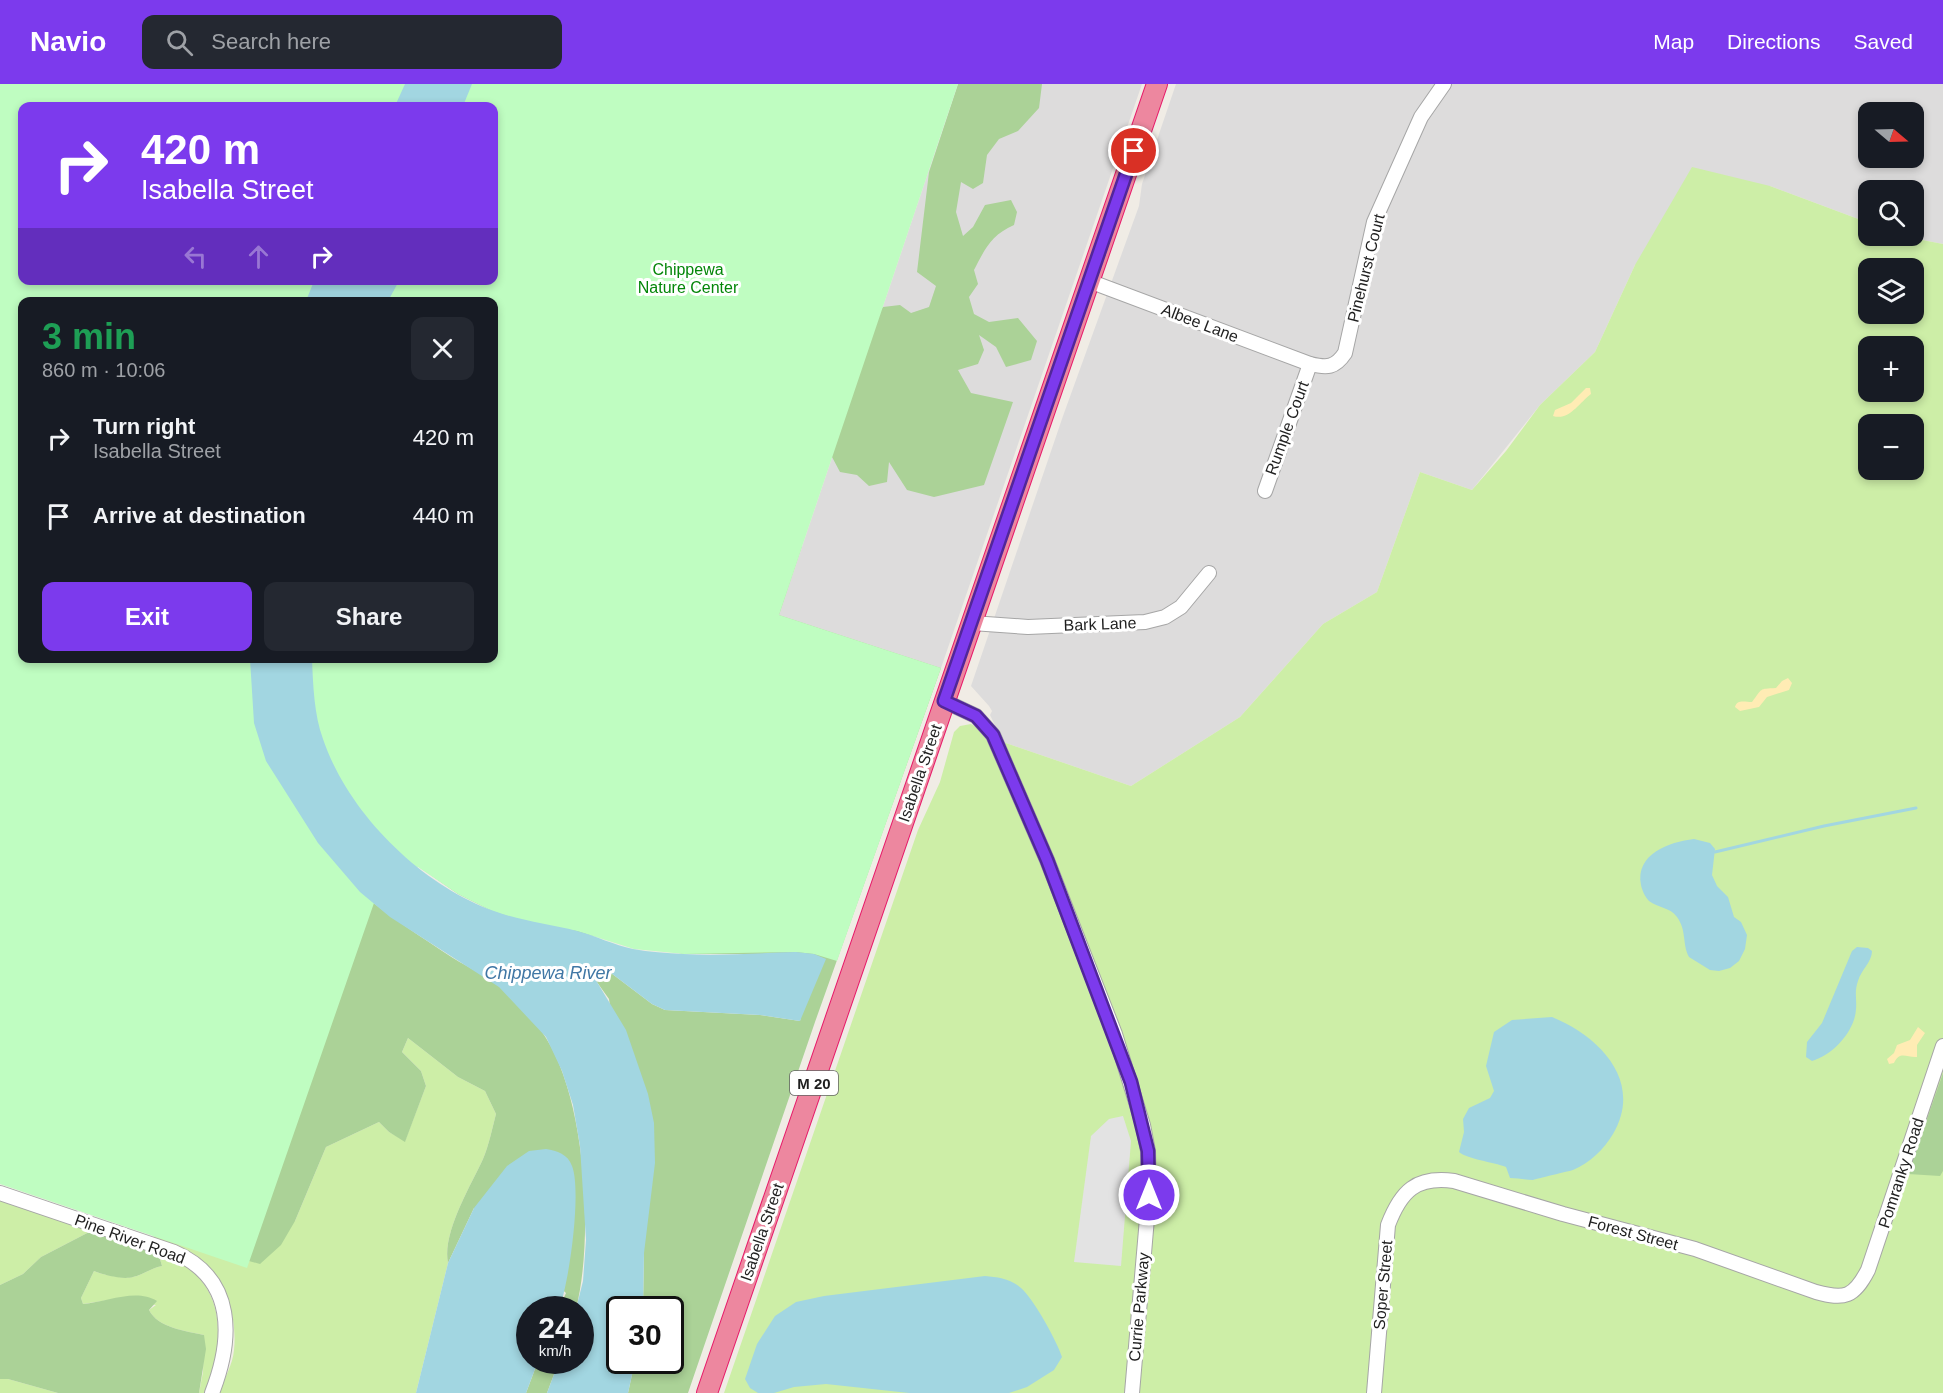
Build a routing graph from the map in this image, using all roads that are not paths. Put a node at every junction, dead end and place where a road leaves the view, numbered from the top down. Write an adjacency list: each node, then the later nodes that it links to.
1 (1157, 84): 3 (highway, Isabella Street / M 20)
2 (1444, 84): 4 (street, Pinehurst Court)
3 (1089, 281): 4 (street, Albee Lane); 7 (highway, Isabella Street / M 20)
4 (1310, 364): 5 (street, Rumple Court)
5 (1264, 491)
6 (1209, 573): 7 (street, Bark Lane)
7 (972, 623): 8 (highway, Isabella Street / M 20)
8 (944, 701): 14 (highway, Isabella Street / M 20); 15 (street, Currie Parkway)
9 (1943, 1046): 12 (street, Pomranky Road)
10 (1413, 1186): 12 (street, Forest Street); 16 (street, Soper Street)
11 (0, 1192): 13 (street, Pine River Road)
12 (1851, 1295)
13 (212, 1393)
14 (707, 1393)
15 (1132, 1393)
16 (1374, 1393)

